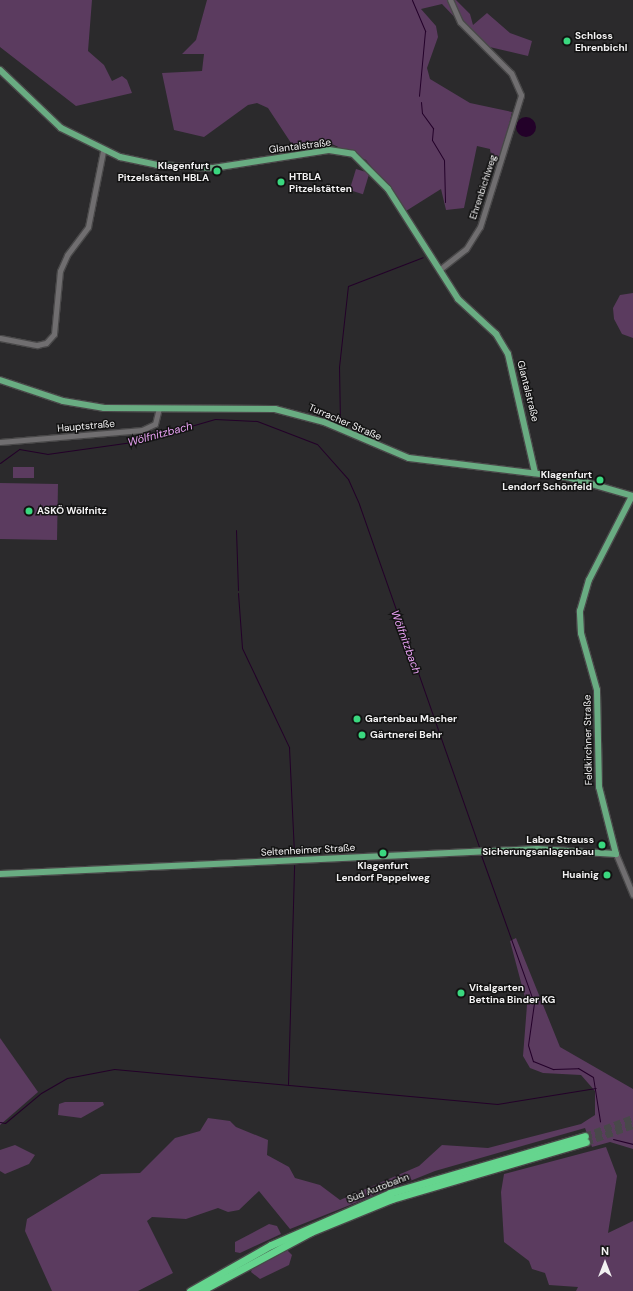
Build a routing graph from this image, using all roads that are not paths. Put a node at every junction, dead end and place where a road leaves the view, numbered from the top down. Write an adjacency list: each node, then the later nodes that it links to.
1 (450, 0): 4 (street, Ehrenbichlweg)
2 (0, 70): 3 (main road, Glantalstraße)
3 (103, 151): 4 (main road, Glantalstraße); 5 (street)
4 (439, 270): 9 (main road, Glantalstraße)
5 (0, 338)
6 (0, 380): 7 (main road, Turracher Straße)
7 (159, 408): 8 (street, Hauptstraße); 9 (main road, Turracher Straße)
8 (0, 442)
9 (535, 473): 10 (main road, Turracher Straße)
10 (632, 495): 11 (main road, Feldkirchner Straße)
11 (616, 854): 12 (main road, Seltenheimer Straße); 13 (street, Feldkirchner Straße)
12 (0, 874)
13 (633, 895)
14 (190, 1291): 15 (highway, Süd Autobahn)
15 (201, 1291)

